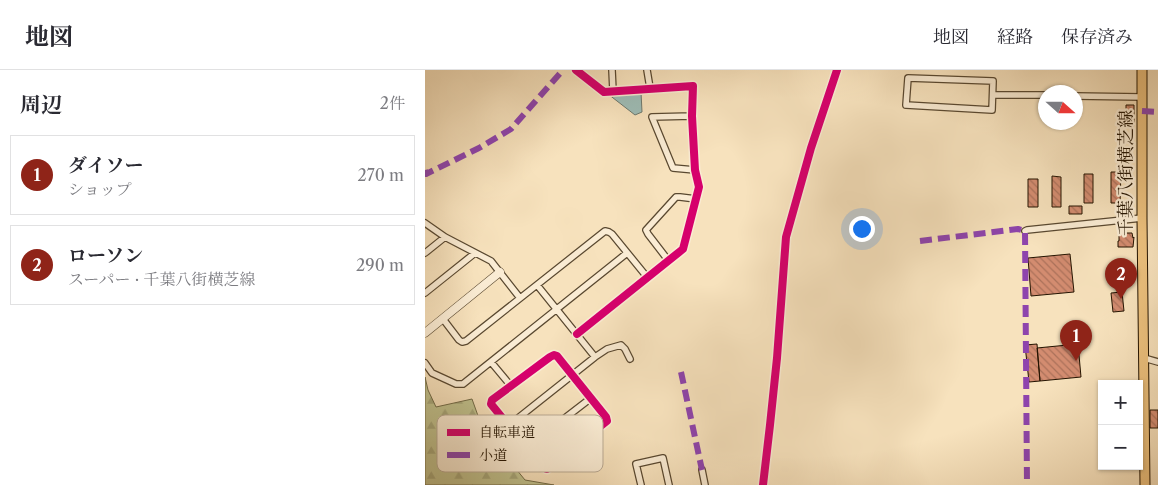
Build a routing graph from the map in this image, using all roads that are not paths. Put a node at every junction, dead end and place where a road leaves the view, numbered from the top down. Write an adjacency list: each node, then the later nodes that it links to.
1 (576, 70): 7 (street)
2 (612, 70): 7 (street)
3 (647, 70): 6 (street)
4 (837, 70): 49 (street)
5 (1142, 70): 11 (main road, 千葉八街横芝線)
6 (650, 88): 7 (street); 12 (street)
7 (613, 91)
8 (993, 95): 8 (street); 9 (street)
9 (1038, 96)
10 (1083, 96): 11 (street)
11 (1142, 97): 15 (main road, 千葉八街横芝線)
12 (692, 116): 13 (street); 13 (street)
13 (695, 170): 14 (street)
14 (696, 199): 22 (street); 22 (street)
15 (1142, 218): 17 (street); 34 (main road, 千葉八街横芝線)
16 (425, 223): 18 (street)
17 (1025, 231)
18 (445, 237): 19 (street); 20 (street)
19 (425, 253)
20 (475, 253): 23 (street); 26 (street)
21 (627, 253): 24 (street); 25 (street); 28 (street)
22 (668, 260): 24 (street)
23 (500, 272): 27 (street); 29 (street)
24 (647, 278): 31 (street)
25 (537, 285): 27 (street); 28 (street)
26 (425, 292)
27 (520, 298): 29 (street)
28 (557, 309): 31 (street); 35 (street)
29 (443, 319): 30 (street)
30 (426, 330)
31 (577, 334): 32 (street)
32 (595, 357): 33 (street); 38 (street)
33 (630, 358)
34 (1144, 358): 36 (street); 50 (main road, 千葉八街横芝線)
35 (491, 362): 37 (street); 39 (street)
36 (1158, 362)
37 (426, 367)
38 (572, 375): 39 (street); 40 (street); 42 (street)
39 (511, 386): 41 (street)
40 (591, 398): 43 (street); 44 (street)
41 (500, 415)
42 (522, 415)
43 (569, 415)
44 (603, 424)
45 (702, 470): 48 (street)
46 (641, 485): 47 (street)
47 (669, 485)
48 (705, 485)
49 (763, 485)
50 (1145, 485)

